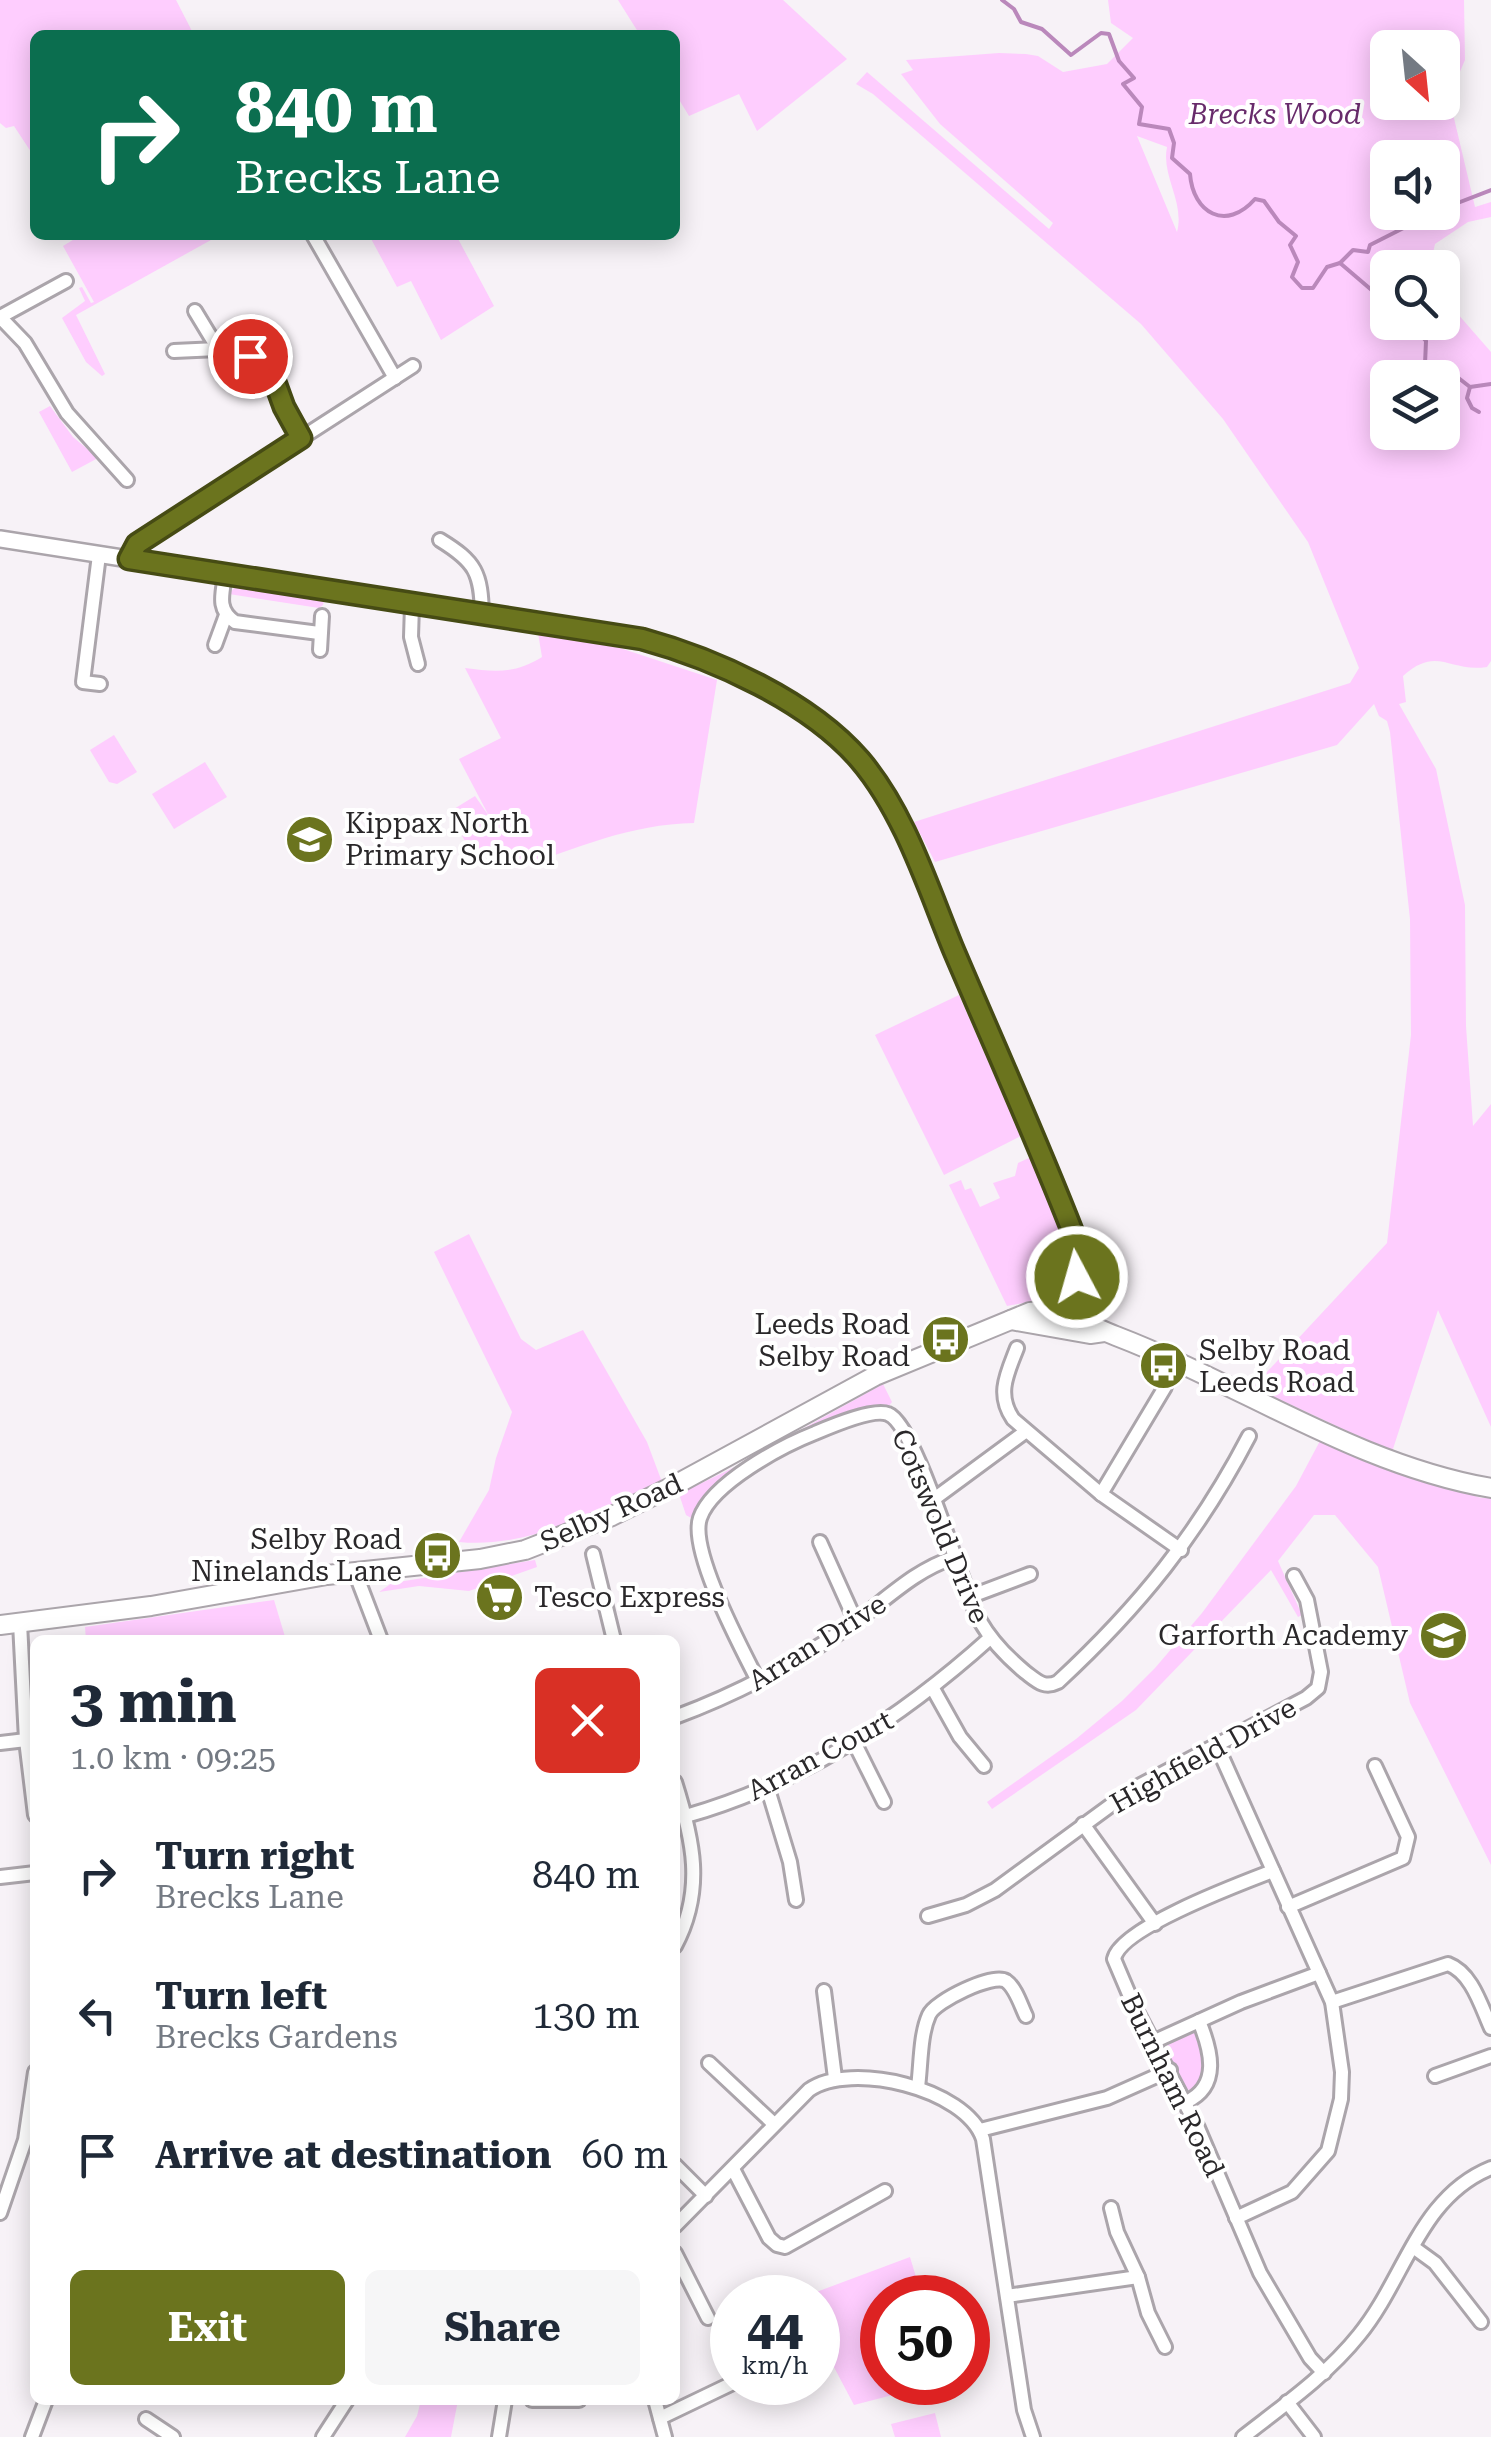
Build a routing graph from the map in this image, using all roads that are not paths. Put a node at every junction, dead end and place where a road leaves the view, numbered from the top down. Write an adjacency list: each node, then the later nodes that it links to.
1 (315, 240): 8 (street)
2 (66, 281): 4 (street)
3 (195, 311): 5 (street)
4 (0, 317): 10 (street)
5 (218, 349): 6 (street); 9 (street)
6 (174, 351)
7 (413, 366): 8 (street)
8 (394, 378): 9 (street)
9 (301, 438): 14 (street)
10 (127, 480)
11 (0, 538): 13 (main road)
12 (440, 540): 18 (street)
13 (99, 555): 14 (main road); 24 (street)
14 (129, 559): 15 (main road)
15 (225, 576): 16 (main road); 17 (street)
16 (412, 605): 18 (main road); 23 (street)
17 (226, 614): 20 (street); 21 (street)
18 (482, 615): 25 (main road)
19 (322, 616): 20 (street)
20 (319, 633): 22 (street)
21 (215, 644)
22 (320, 650)
23 (418, 664)
24 (100, 684)
25 (1065, 1322): 30 (highway, Selby Road); 37 (highway, Selby Road)
26 (1017, 1348): 28 (street)
27 (1165, 1387): 31 (street)
28 (1025, 1432): 31 (street); 32 (street)
29 (1248, 1436): 34 (street, Cotswold Drive)
30 (1491, 1488)
31 (1101, 1494): 34 (street)
32 (934, 1499): 36 (street, Cotswold Drive); 47 (street, Cotswold Drive)
33 (820, 1542): 41 (street)
34 (1181, 1550): 46 (street, Cotswold Drive)
35 (592, 1554): 45 (street)
36 (954, 1558): 40 (street, Cotswold Drive); 41 (street, Arran Drive)
37 (355, 1572): 42 (highway, Selby Road); 44 (street)
38 (1030, 1574): 40 (street)
39 (1294, 1576): 53 (street, Highfield Drive)
40 (969, 1597): 46 (street, Cotswold Drive)
41 (856, 1622): 47 (street, Arran Drive)
42 (20, 1623): 43 (highway, Selby Road); 50 (street)
43 (0, 1626)
44 (378, 1635)
45 (608, 1635)
46 (990, 1638): 48 (street, Arran Court)
47 (758, 1681): 49 (street, Arran Drive)
48 (932, 1687): 51 (street, Arran Court); 54 (street)
49 (680, 1715)
50 (26, 1740): 52 (street); 56 (street)
51 (854, 1742): 57 (street, Arran Court); 59 (street)
52 (0, 1743)
53 (1216, 1746): 61 (street, Highfield Drive); 62 (street)
54 (984, 1766)
55 (1375, 1766): 66 (street)
56 (30, 1773)
57 (767, 1786): 60 (street, Arran Court); 65 (street)
58 (680, 1797): 60 (street)
59 (884, 1802)
60 (686, 1816): 69 (street)
61 (1083, 1824): 67 (street, Highfield Drive); 68 (street)
62 (1273, 1871): 66 (street); 68 (street, Burnham Road)
63 (30, 1875): 64 (street)
64 (0, 1878)
65 (796, 1900)
66 (1288, 1907): 70 (street)
67 (928, 1916)
68 (1154, 1924): 76 (street, Burnham Road)
69 (680, 1934)
70 (1319, 1973): 72 (street); 74 (street)
71 (824, 1991): 81 (street)
72 (1332, 2002): 75 (street); 94 (street)
73 (1026, 2016): 82 (street)
74 (1198, 2021): 76 (street); 83 (street)
75 (1491, 2028)
76 (1155, 2041): 79 (street, Burnham Road)
77 (1491, 2056): 80 (street)
78 (709, 2062): 84 (street)
79 (1170, 2070): 83 (street, Burnham Road); 86 (street)
80 (1434, 2076)
81 (836, 2078): 82 (street); 84 (street)
82 (918, 2086): 86 (street)
83 (1186, 2102): 94 (street, Burnham Road)
84 (774, 2124): 88 (street)
85 (30, 2127): 93 (street)
86 (980, 2130): 99 (street)
87 (1491, 2168): 96 (street)
88 (732, 2169): 90 (street); 91 (street)
89 (680, 2170): 91 (street)
90 (886, 2192)
91 (706, 2196): 95 (street)
92 (1112, 2208): 98 (street)
93 (0, 2213)
94 (1236, 2218): 103 (street, Burnham Road)
95 (680, 2221)
96 (1413, 2246): 101 (street); 103 (street)
97 (680, 2263): 100 (street)
98 (1138, 2277): 99 (street); 102 (street)
99 (1006, 2296): 117 (street)
100 (708, 2318)
101 (1481, 2322)
102 (1165, 2348)
103 (1324, 2373): 105 (street)
104 (710, 2394): 110 (street)
105 (1287, 2402): 118 (street); 119 (street)
106 (44, 2405): 112 (street)
107 (344, 2405): 114 (street)
108 (505, 2405): 115 (street)
109 (656, 2405): 110 (street)
110 (660, 2418): 116 (street)
111 (146, 2419): 113 (street)
112 (32, 2437)
113 (173, 2437)
114 (323, 2437)
115 (499, 2437)
116 (665, 2437)
117 (1032, 2437)
118 (1243, 2437)
119 (1314, 2437)

